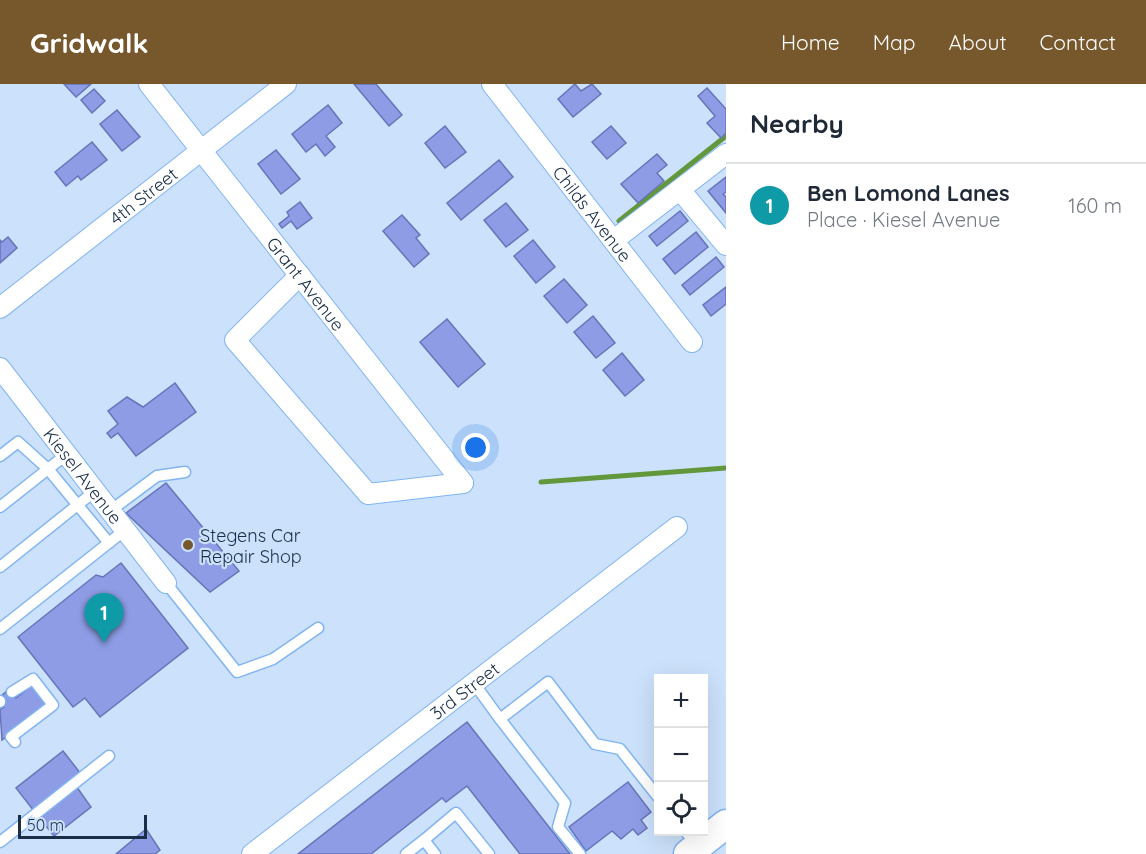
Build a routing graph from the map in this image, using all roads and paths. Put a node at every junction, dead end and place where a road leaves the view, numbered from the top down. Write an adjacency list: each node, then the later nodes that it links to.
1 (149, 84): 4 (street, Grant Avenue)
2 (286, 84): 4 (street, 4th Street)
3 (492, 84): 7 (street, Childs Avenue)
4 (202, 152): 9 (street, Grant Avenue); 10 (street, 4th Street)
5 (726, 154): 6 (street)
6 (681, 190): 7 (street); 8 (street)
7 (614, 240): 11 (street, Childs Avenue)
8 (726, 245)
9 (300, 276): 9 (street, Grant Avenue)
10 (0, 308)
11 (692, 342)
12 (0, 368): 13 (street, Kiesel Avenue)
13 (67, 454): 15 (lane); 17 (street, Kiesel Avenue)
14 (0, 456): 15 (lane)
15 (48, 470): 18 (lane); 19 (lane)
16 (185, 472): 20 (lane)
17 (95, 491): 18 (lane); 20 (street, Kiesel Avenue)
18 (77, 505): 23 (lane); 24 (lane)
19 (0, 507)
20 (110, 511): 22 (street, Kiesel Avenue)
21 (677, 527): 28 (street, 3rd Street)
22 (125, 530): 23 (lane); 25 (street, Kiesel Avenue)
23 (109, 543): 27 (lane)
24 (0, 567)
25 (166, 583): 26 (lane)
26 (318, 628)
27 (0, 629)
28 (473, 682): 30 (lane); 38 (street, 3rd Street)
29 (12, 692): 31 (lane)
30 (500, 719): 33 (lane); 42 (lane)
31 (15, 742)
32 (109, 756): 36 (lane)
33 (654, 792)
34 (726, 824): 37 (main road)
35 (424, 840): 39 (lane); 40 (lane); 41 (lane)
36 (0, 842)
37 (691, 844)
38 (252, 854)
39 (406, 854)
40 (435, 854)
41 (489, 854)
42 (580, 854)

